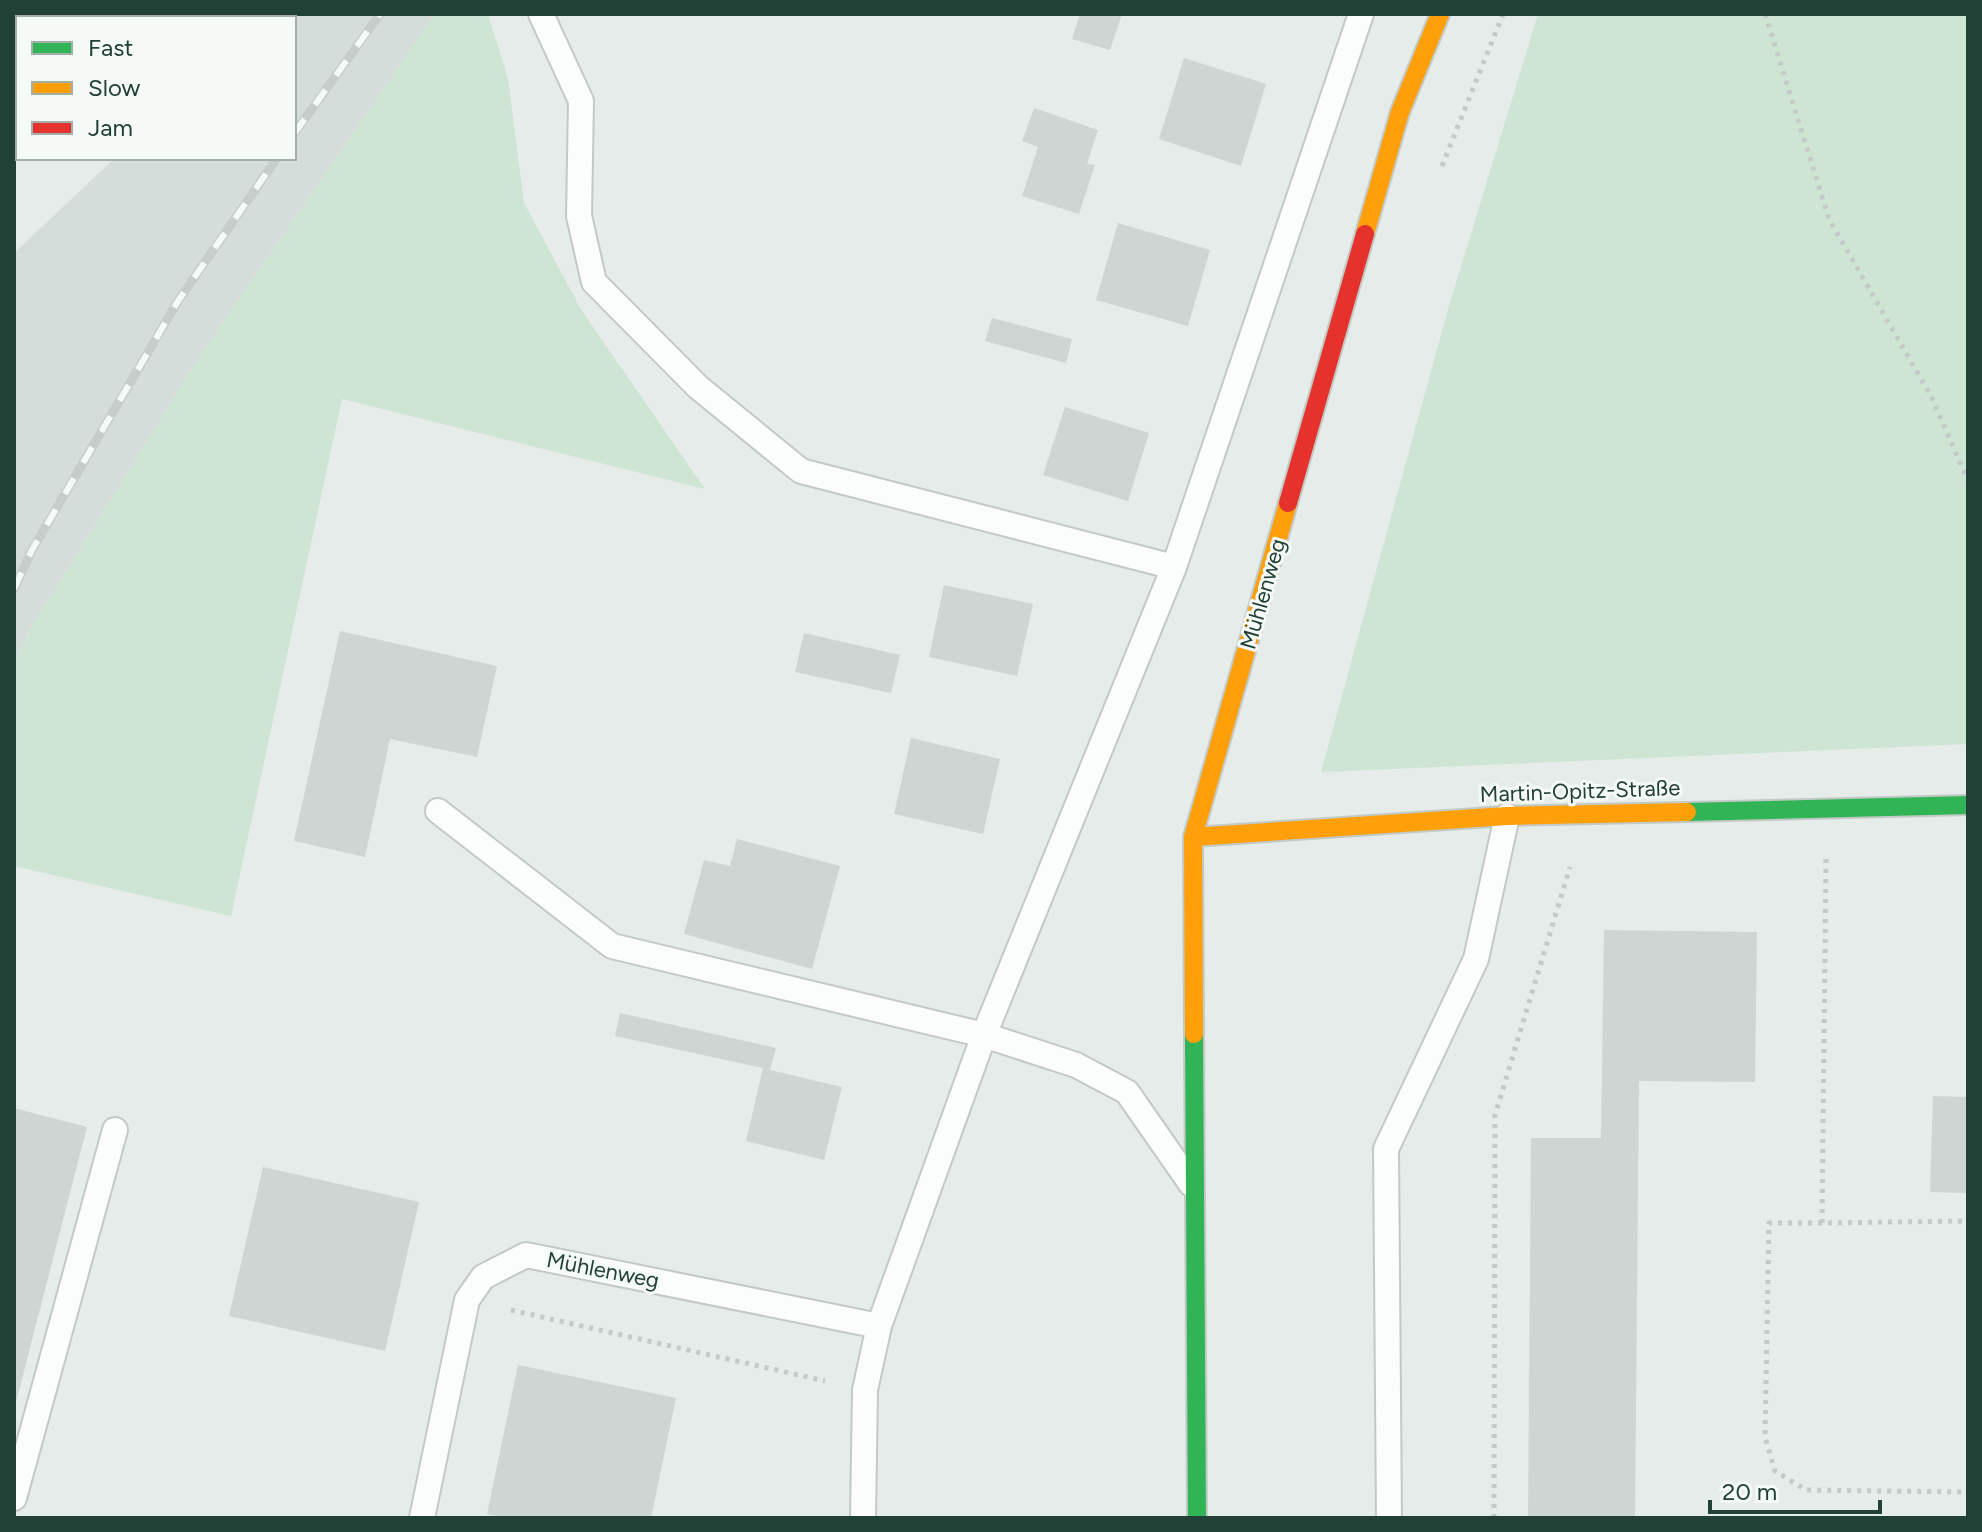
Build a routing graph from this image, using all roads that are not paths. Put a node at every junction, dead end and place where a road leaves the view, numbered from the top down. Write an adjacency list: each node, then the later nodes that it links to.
1 (541, 14): 4 (lane)
2 (1361, 14): 4 (lane)
3 (1440, 14): 8 (street, Mühlenweg)
4 (1174, 567): 9 (lane)
5 (1968, 805): 7 (street, Martin-Opitz-Straße)
6 (438, 811): 9 (lane)
7 (1507, 816): 8 (street, Martin-Opitz-Straße); 17 (lane)
8 (1193, 837): 11 (street, Mühlenweg)
9 (984, 1035): 11 (lane); 12 (lane)
10 (115, 1130): 13 (lane)
11 (1196, 1191): 16 (street, Mühlenweg)
12 (879, 1326): 14 (lane, Mühlenweg); 15 (lane)
13 (14, 1498)
14 (422, 1518)
15 (863, 1518)
16 (1197, 1518)
17 (1389, 1518)

